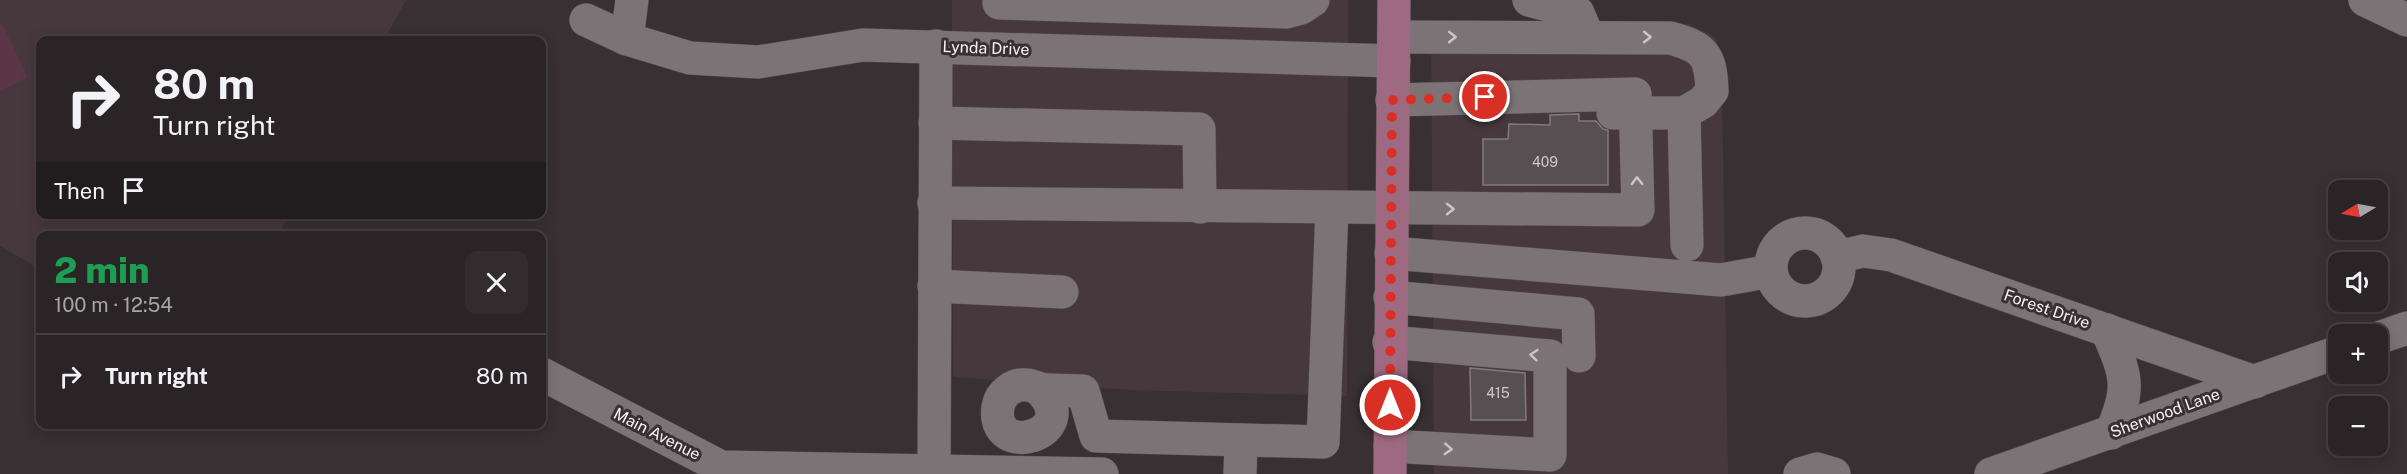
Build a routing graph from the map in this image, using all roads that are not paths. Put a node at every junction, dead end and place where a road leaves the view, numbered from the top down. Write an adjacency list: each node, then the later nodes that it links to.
1 (632, 0): 11 (street)
2 (1313, 0): 7 (street)
3 (1394, 0): 14 (main road)
4 (1529, 0): 10 (street)
5 (2365, 0): 9 (street)
6 (999, 2): 7 (street); 13 (street)
7 (1085, 3)
8 (586, 20): 11 (street, Lynda Drive)
9 (2407, 20)
10 (1588, 37): 14 (street, Lynda Drive, one-way to 10); 17 (street, Lynda Drive, one-way to 17)
11 (627, 39): 12 (street, Lynda Drive)
12 (936, 46): 13 (street, Lynda Drive); 19 (street)
13 (998, 48): 14 (street, Lynda Drive)
14 (1394, 49): 16 (main road)
15 (1509, 96): 16 (street); 18 (street); 18 (street)
16 (1392, 100): 23 (main road)
17 (1684, 113): 18 (street); 24 (street)
18 (1635, 114): 23 (street, one-way to 18)
19 (935, 123): 20 (street); 21 (street)
20 (934, 203): 21 (street); 28 (street)
21 (1200, 207): 22 (street)
22 (1332, 208): 23 (street); 40 (street)
23 (1392, 208): 25 (main road)
24 (1687, 245)
25 (1391, 254): 27 (street); 30 (main road)
26 (1837, 257): 27 (street); 27 (street); 32 (street, Forest Drive)
27 (1771, 271)
28 (934, 286): 29 (street); 42 (street)
29 (1062, 292)
30 (1390, 297): 34 (main road); 36 (street)
31 (2407, 328): 33 (street)
32 (2107, 330): 38 (street, Forest Drive); 39 (street)
33 (2388, 335)
34 (1389, 342): 41 (main road); 41 (street, one-way to 34)
35 (2328, 356): 38 (street, Sherwood Lane)
36 (1579, 357)
37 (546, 376): 42 (street, Main Avenue)
38 (2255, 382): 39 (street, Sherwood Lane)
39 (2111, 433): 48 (street, Sherwood Lane)
40 (1241, 440): 43 (street); 45 (street)
41 (1390, 460)
42 (934, 472): 43 (street, Main Avenue)
43 (1008, 472): 44 (street, Main Avenue)
44 (1102, 474)
45 (1240, 474)
46 (1800, 474): 47 (street)
47 (1834, 474)
48 (1991, 474)

